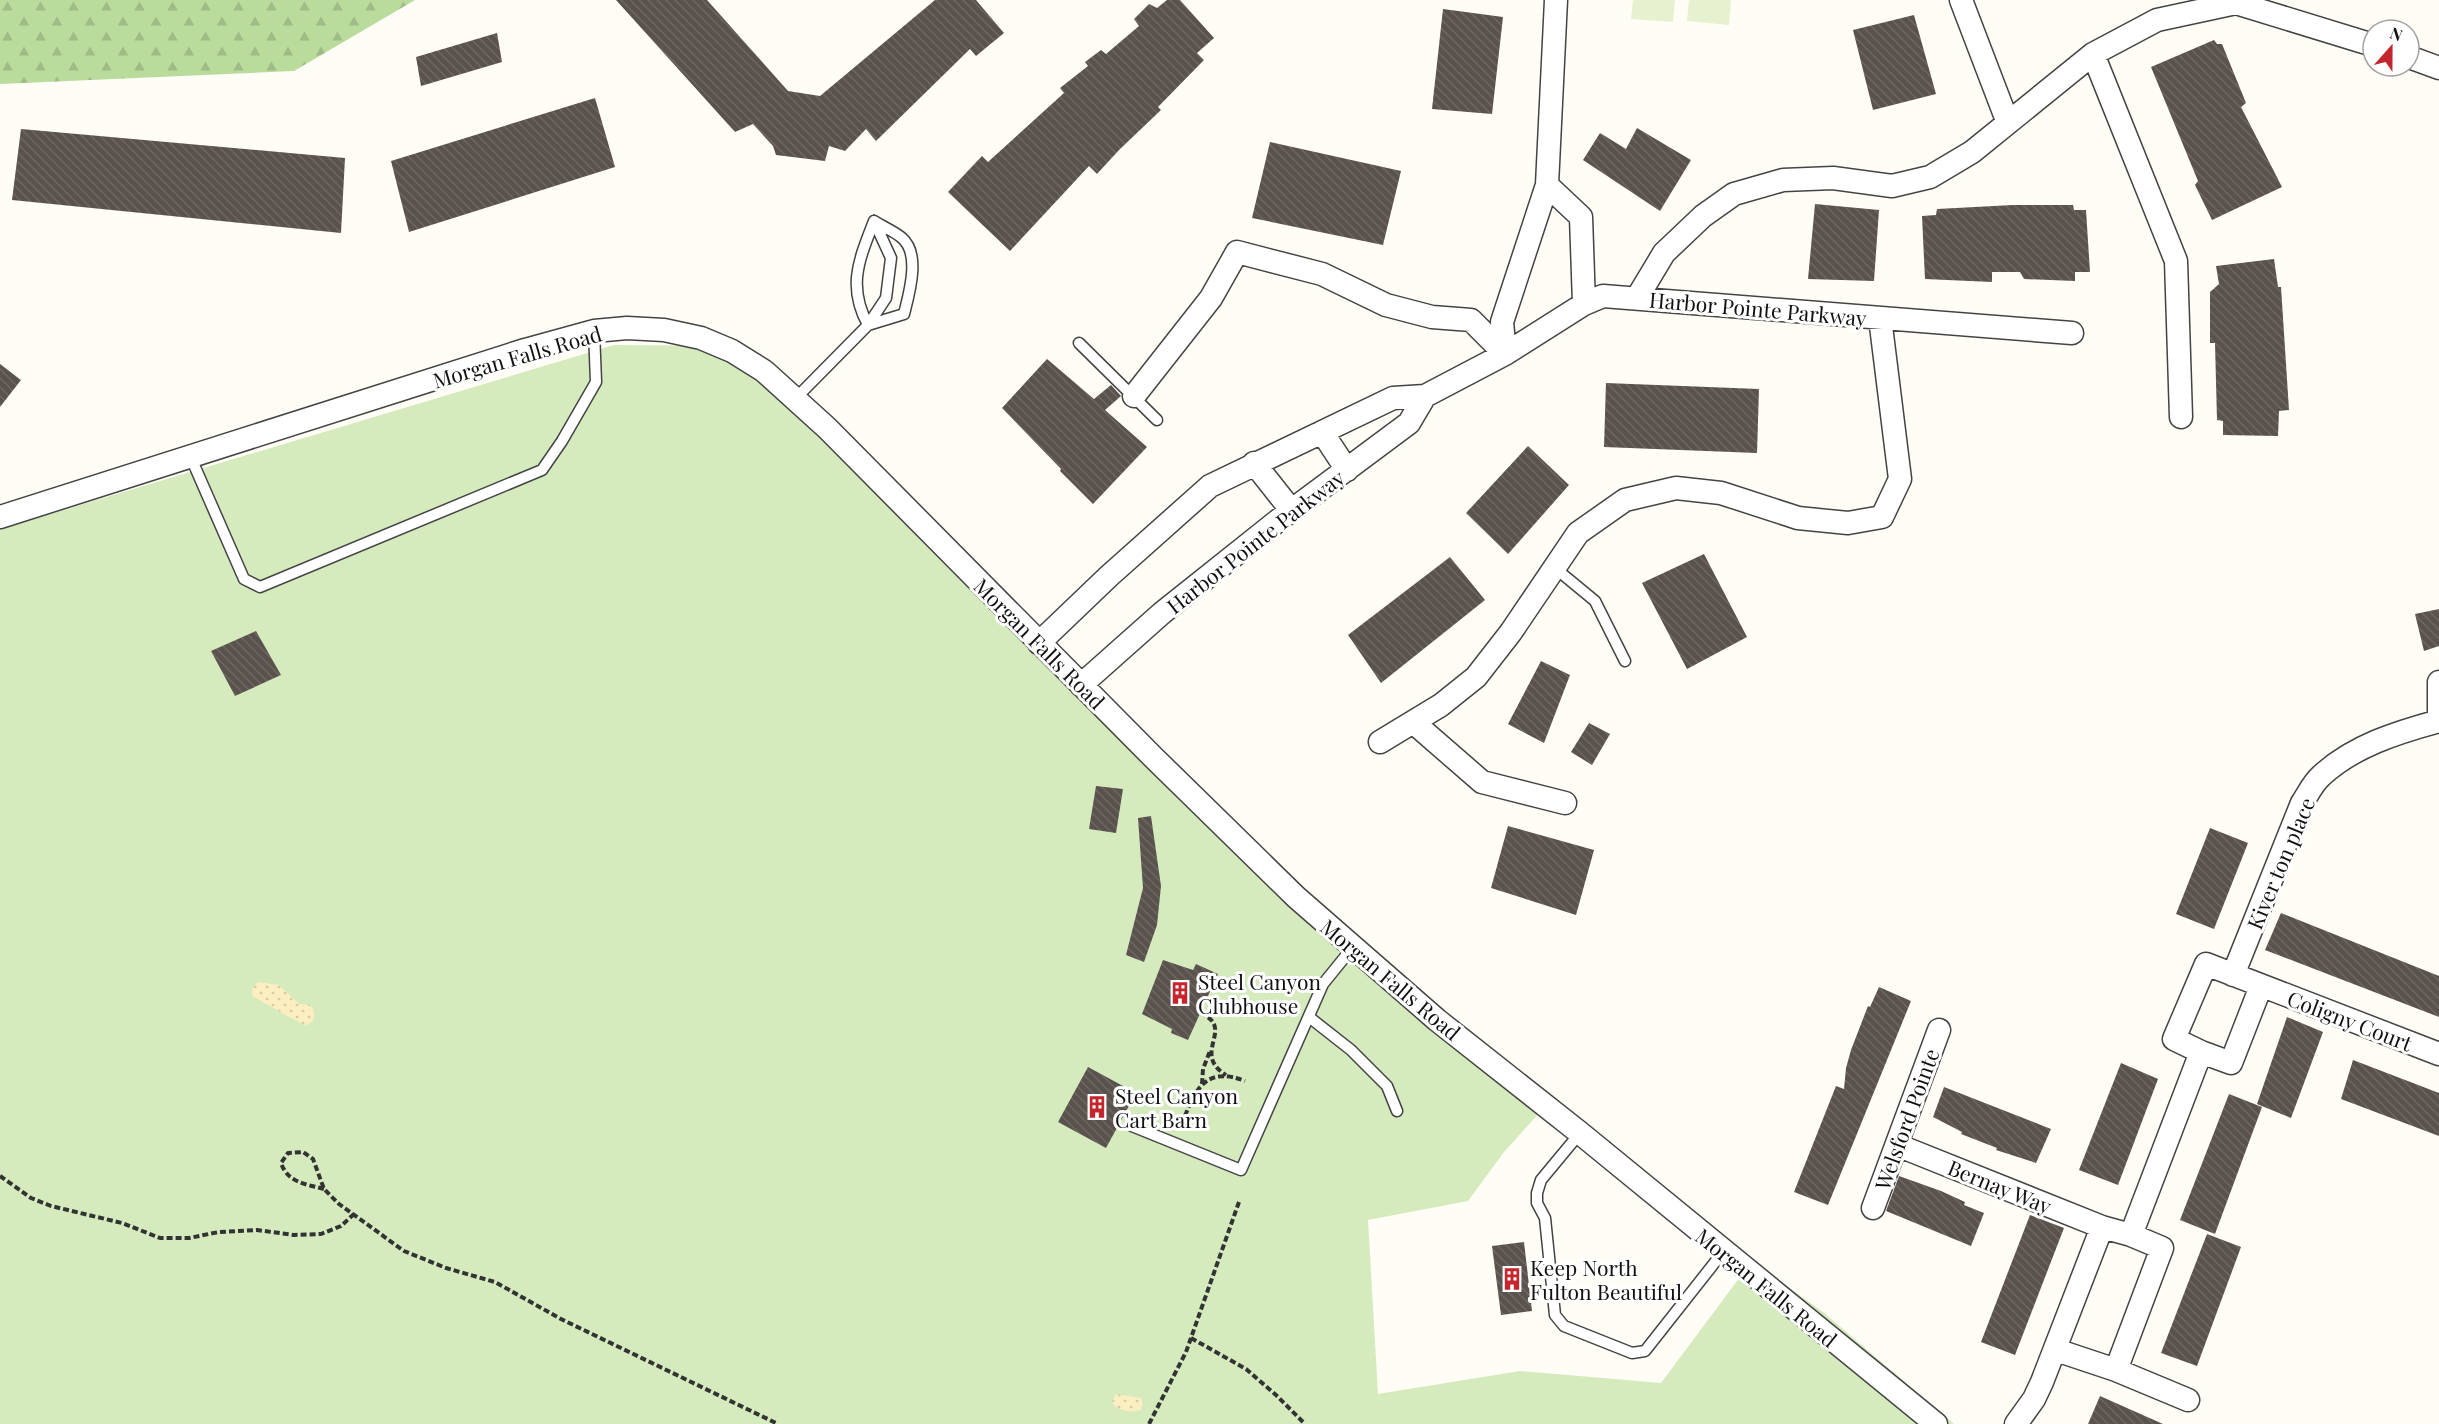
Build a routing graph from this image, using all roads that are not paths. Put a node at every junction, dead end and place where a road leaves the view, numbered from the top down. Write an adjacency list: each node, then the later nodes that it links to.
1 (1556, 0): 8 (street)
2 (1961, 0): 7 (street)
3 (2361, 41): 4 (street, Harbor Pointe Parkway)
4 (2093, 54): 7 (street, Harbor Pointe Parkway); 21 (street)
5 (2421, 61): 6 (street)
6 (2439, 68)
7 (2008, 123): 10 (street, Harbor Pointe Parkway)
8 (1547, 185): 11 (street); 17 (street)
9 (874, 221): 13 (lane); 13 (lane); 13 (lane)
10 (1637, 298): 11 (street, Harbor Pointe Parkway); 12 (street, Harbor Pointe Parkway)
11 (1584, 304): 17 (street, Harbor Pointe Parkway)
12 (1880, 318): 15 (street, Harbor Pointe Parkway); 29 (street, Harbor Pointe Parkway)
13 (868, 325): 20 (lane)
14 (594, 331): 20 (street, Morgan Falls Road); 24 (street, Morgan Falls Road); 24 (lane)
15 (2072, 333)
16 (1080, 343): 18 (lane)
17 (1505, 354): 18 (street); 19 (street)
18 (1134, 396): 22 (lane)
19 (1425, 396): 23 (street); 26 (street, Harbor Pointe Parkway)
20 (795, 399): 30 (street, Morgan Falls Road)
21 (2181, 417)
22 (1157, 420)
23 (1322, 432): 25 (street); 26 (street)
24 (191, 458): 28 (street, Morgan Falls Road)
25 (1254, 464): 27 (street); 30 (street)
26 (1347, 470): 27 (street, Harbor Pointe Parkway)
27 (1292, 511): 33 (street, Harbor Pointe Parkway)
28 (0, 517)
29 (1555, 568): 31 (lane); 35 (street, Harbor Pointe Parkway)
30 (1039, 643): 33 (street, Morgan Falls Road)
31 (1625, 661)
32 (2439, 682): 34 (street, Kiver ton place)
33 (1081, 685): 38 (street, Morgan Falls Road)
34 (2439, 721): 39 (street, Kiver ton place)
35 (1413, 722): 36 (street, Harbor Pointe Parkway); 37 (street)
36 (1380, 742)
37 (1564, 803)
38 (1353, 947): 41 (lane); 47 (street, Morgan Falls Road)
39 (2233, 975): 40 (street); 43 (street)
40 (2261, 986): 43 (street); 44 (street, Coligny Court)
41 (1309, 1017): 45 (lane); 46 (lane)
42 (1939, 1030): 48 (street, Welsford Pointe)
43 (2201, 1052): 51 (street)
44 (2439, 1054)
45 (1397, 1111)
46 (1132, 1126)
47 (1580, 1132): 52 (street, Morgan Falls Road); 52 (lane)
48 (1897, 1145): 49 (street, Welsford Pointe); 50 (street, Bernay Way)
49 (1873, 1208)
50 (2102, 1227): 51 (street); 53 (street)
51 (2131, 1235): 54 (street)
52 (1723, 1252): 56 (street, Morgan Falls Road)
53 (2056, 1350): 54 (street); 57 (street)
54 (2116, 1370): 55 (street)
55 (2188, 1400)
56 (1936, 1424)
57 (2016, 1424)

